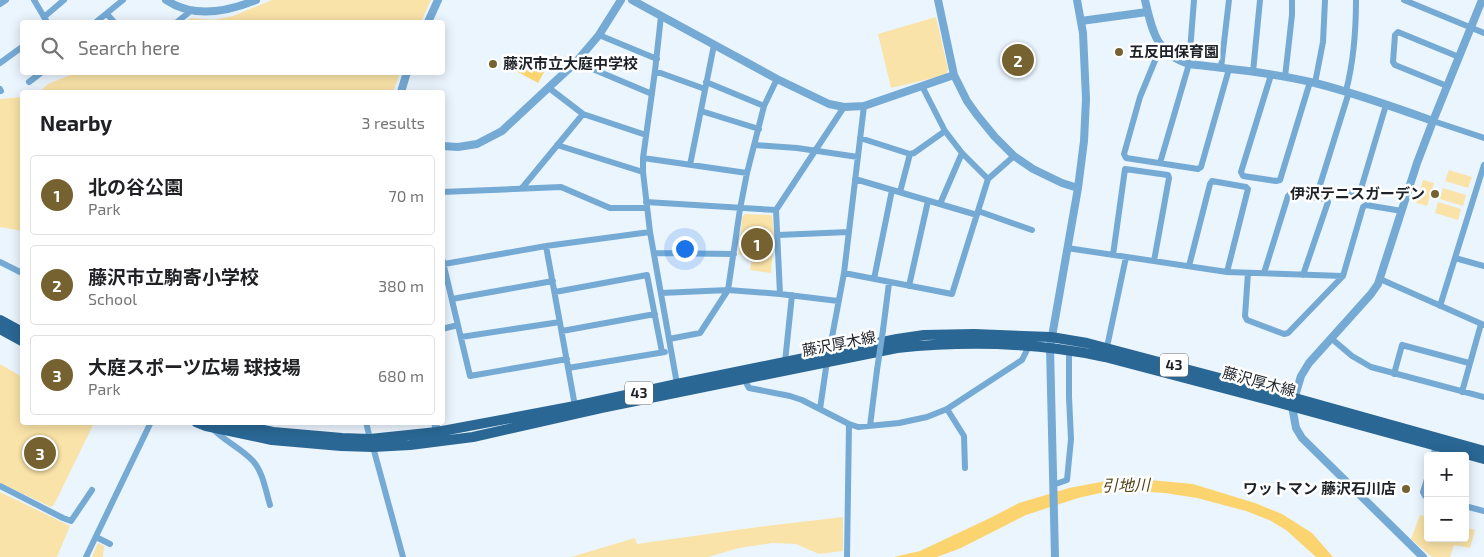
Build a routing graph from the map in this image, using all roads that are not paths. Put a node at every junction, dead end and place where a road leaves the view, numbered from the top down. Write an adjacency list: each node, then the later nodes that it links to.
1 (6, 0): 21 (street)
2 (34, 0): 26 (street)
3 (64, 0): 26 (street)
4 (123, 0): 24 (street)
5 (166, 0): 22 (street)
6 (438, 0): 30 (street)
7 (621, 0): 34 (street)
8 (632, 0): 25 (street)
9 (938, 0): 48 (street)
10 (1077, 0): 31 (street)
11 (1145, 0): 23 (street)
12 (1194, 0): 42 (street)
13 (1228, 0): 43 (street)
14 (1260, 0): 45 (street)
15 (1292, 0): 50 (street)
16 (1324, 0): 53 (street)
17 (1356, 0): 59 (street)
18 (1404, 0): 32 (street)
19 (1482, 0): 32 (street)
20 (253, 1): 22 (street)
21 (0, 4)
22 (192, 10): 29 (street)
23 (1148, 12): 31 (street); 36 (street)
24 (107, 14): 27 (street); 28 (street)
25 (662, 16): 35 (street); 39 (street)
26 (46, 20)
27 (99, 20)
28 (112, 20)
29 (180, 20)
30 (429, 20)
31 (1081, 21): 90 (street)
32 (1471, 28): 33 (street); 38 (street)
33 (1484, 33)
34 (599, 35): 39 (street); 40 (street)
35 (714, 45): 51 (street); 54 (street)
36 (1161, 46): 42 (street); 82 (street)
37 (20, 48): 41 (street)
38 (1459, 57): 56 (street); 56 (street)
39 (657, 59): 44 (street)
40 (576, 62): 57 (street); 60 (street)
41 (0, 63)
42 (1190, 64): 43 (street); 82 (street)
43 (1225, 69): 45 (street); 82 (street)
44 (655, 71): 54 (street); 60 (street)
45 (1253, 72): 49 (street)
46 (37, 75): 52 (street)
47 (406, 75): 58 (street)
48 (954, 75): 55 (street); 79 (street)
49 (1271, 75): 50 (street); 53 (street)
50 (1285, 77): 53 (street)
51 (777, 80): 62 (street); 64 (street)
52 (29, 82)
53 (1312, 82): 59 (street)
54 (706, 86): 62 (street); 65 (street)
55 (922, 86): 63 (street); 69 (street)
56 (1447, 86): 67 (street)
57 (549, 88): 66 (street); 74 (street)
58 (402, 90)
59 (1347, 92): 61 (street); 61 (street)
60 (652, 94): 70 (street)
61 (1386, 105): 67 (street)
62 (764, 106): 68 (street)
63 (864, 106): 64 (street); 71 (street)
64 (844, 107): 76 (street)
65 (701, 111): 68 (street); 83 (street)
66 (583, 114): 70 (street); 73 (street)
67 (1433, 121): 72 (street); 99 (street)
68 (759, 128): 75 (street)
69 (945, 131): 77 (street); 78 (street)
70 (646, 135): 81 (street)
71 (860, 138): 78 (street); 80 (street)
72 (1484, 138)
73 (557, 145): 85 (street); 89 (street)
74 (445, 146)
75 (755, 146): 76 (street); 86 (street)
76 (816, 150): 80 (street); 98 (street)
77 (962, 153): 88 (street); 95 (street)
78 (910, 154): 93 (street)
79 (1014, 156): 88 (street); 90 (street)
80 (858, 157): 87 (street)
81 (643, 158): 83 (street); 85 (street)
82 (1160, 163)
83 (690, 165): 86 (street)
84 (1484, 166): 111 (street)
85 (643, 172): 96 (street)
86 (747, 173): 97 (street)
87 (855, 179): 91 (street); 103 (street)
88 (988, 180): 100 (street)
89 (522, 188): 92 (street); 96 (street)
90 (1078, 188): 106 (street)
91 (892, 190): 93 (street); 125 (street)
92 (445, 192)
93 (900, 192): 94 (street)
94 (928, 201): 95 (street); 129 (street)
95 (940, 204): 100 (street)
96 (646, 205): 97 (street); 102 (street)
97 (740, 209): 98 (street); 108 (street)
98 (776, 210): 104 (street)
99 (1402, 211): 124 (street); 126 (street)
100 (978, 213): 101 (street); 129 (street)
101 (1032, 230)
102 (650, 232): 105 (street); 107 (street)
103 (849, 232): 104 (street); 120 (street)
104 (778, 235): 133 (street)
105 (546, 246): 112 (street); 127 (street)
106 (1067, 248): 109 (street); 148 (street)
107 (654, 253): 108 (street); 132 (street)
108 (734, 254): 130 (street)
109 (1113, 254): 110 (street); 113 (street)
110 (1126, 257): 113 (street); 153 (street)
111 (1455, 258): 116 (street); 137 (street)
112 (445, 261)
113 (1154, 261): 115 (street)
114 (0, 262): 118 (street)
115 (1189, 266): 119 (street); 119 (street)
116 (1484, 266)
117 (445, 269): 135 (street)
118 (20, 272)
119 (1227, 272): 121 (street)
120 (844, 273): 125 (street); 136 (street)
121 (1248, 273): 122 (street); 124 (street)
122 (1264, 273): 123 (street); 123 (street)
123 (1303, 275): 124 (street)
124 (1343, 276)
125 (874, 279): 128 (street)
126 (1380, 279): 137 (street); 150 (street)
127 (553, 282): 131 (street); 135 (street)
128 (889, 283): 129 (street); 177 (street, bridge)
129 (909, 286)
130 (728, 290): 132 (street); 133 (street); 149 (street)
131 (555, 292): 138 (street); 140 (street)
132 (661, 293): 149 (street)
133 (780, 294): 134 (street)
134 (792, 295): 136 (street); 160 (street)
135 (452, 299): 142 (street)
136 (838, 301): 158 (street)
137 (1440, 306): 141 (street)
138 (655, 314): 146 (street); 157 (street)
139 (0, 320): 145 (main road)
140 (560, 322): 146 (street); 147 (street)
141 (1482, 324): 161 (street)
142 (458, 325): 143 (street); 147 (street)
143 (445, 328)
144 (0, 329): 151 (main road)
145 (20, 331)
146 (562, 331): 159 (street)
147 (461, 337): 159 (street)
148 (1052, 337): 153 (main road, 藤沢厚木線 / 43); 154 (street); 158 (main road, 藤沢厚木線 / 43)
149 (669, 339): 155 (street)
150 (1332, 339): 163 (street); 168 (street)
151 (20, 340)
152 (1029, 346): 154 (main road, 藤沢厚木線 / 43); 158 (main road, 藤沢厚木線 / 43); 171 (street)
153 (1107, 347): 168 (main road, 藤沢厚木線 / 43)
154 (1050, 348): 156 (main road, 藤沢厚木線 / 43); 186 (street)
155 (671, 351): 157 (street); 165 (street)
156 (1069, 351): 168 (main road, 藤沢厚木線 / 43); 186 (street)
157 (662, 352): 162 (street)
158 (828, 357): 160 (main road, 藤沢厚木線 / 43); 164 (main road, 藤沢厚木線 / 43); 170 (street)
159 (567, 359): 162 (street)
160 (785, 362): 164 (main road, 藤沢厚木線 / 43)
161 (1470, 363): 163 (street); 166 (street)
162 (568, 368): 169 (street)
163 (1394, 374): 166 (street)
164 (743, 375): 165 (main road, 藤沢厚木線 / 43); 170 (street); 179 (main road, 藤沢厚木線 / 43)
165 (677, 384): 169 (main road, 藤沢厚木線 / 43)
166 (1462, 392): 167 (street)
167 (1484, 397)
168 (1294, 402): 181 (main road, 藤沢厚木線 / 43); 182 (main road, 藤沢厚木線 / 43); 197 (street)
169 (575, 406): 179 (main road, 藤沢厚木線 / 43)
170 (820, 409): 172 (street)
171 (947, 409): 177 (street); 184 (street)
172 (849, 424): 177 (street); 195 (street)
173 (150, 425): 191 (street)
174 (205, 425): 178 (main road, 藤沢厚木線 / 43)
175 (240, 425): 180 (main road, 藤沢厚木線 / 43)
176 (367, 425): 180 (street)
177 (870, 426)
178 (211, 427): 180 (main road, 藤沢厚木線 / 43); 188 (street)
179 (437, 432): 180 (main road, 藤沢厚木線 / 43)
180 (372, 443): 194 (street)
181 (1434, 451): 183 (main road, 藤沢厚木線 / 43)
182 (1484, 451)
183 (1484, 459)
184 (965, 468)
185 (0, 486): 187 (street)
186 (1053, 487): 196 (street)
187 (92, 490)
188 (270, 506)
189 (1469, 507): 190 (street)
190 (1484, 511)
191 (96, 537): 192 (street); 193 (street)
192 (110, 544)
193 (86, 557)
194 (403, 557)
195 (847, 557)
196 (1055, 557)
197 (1423, 557)

